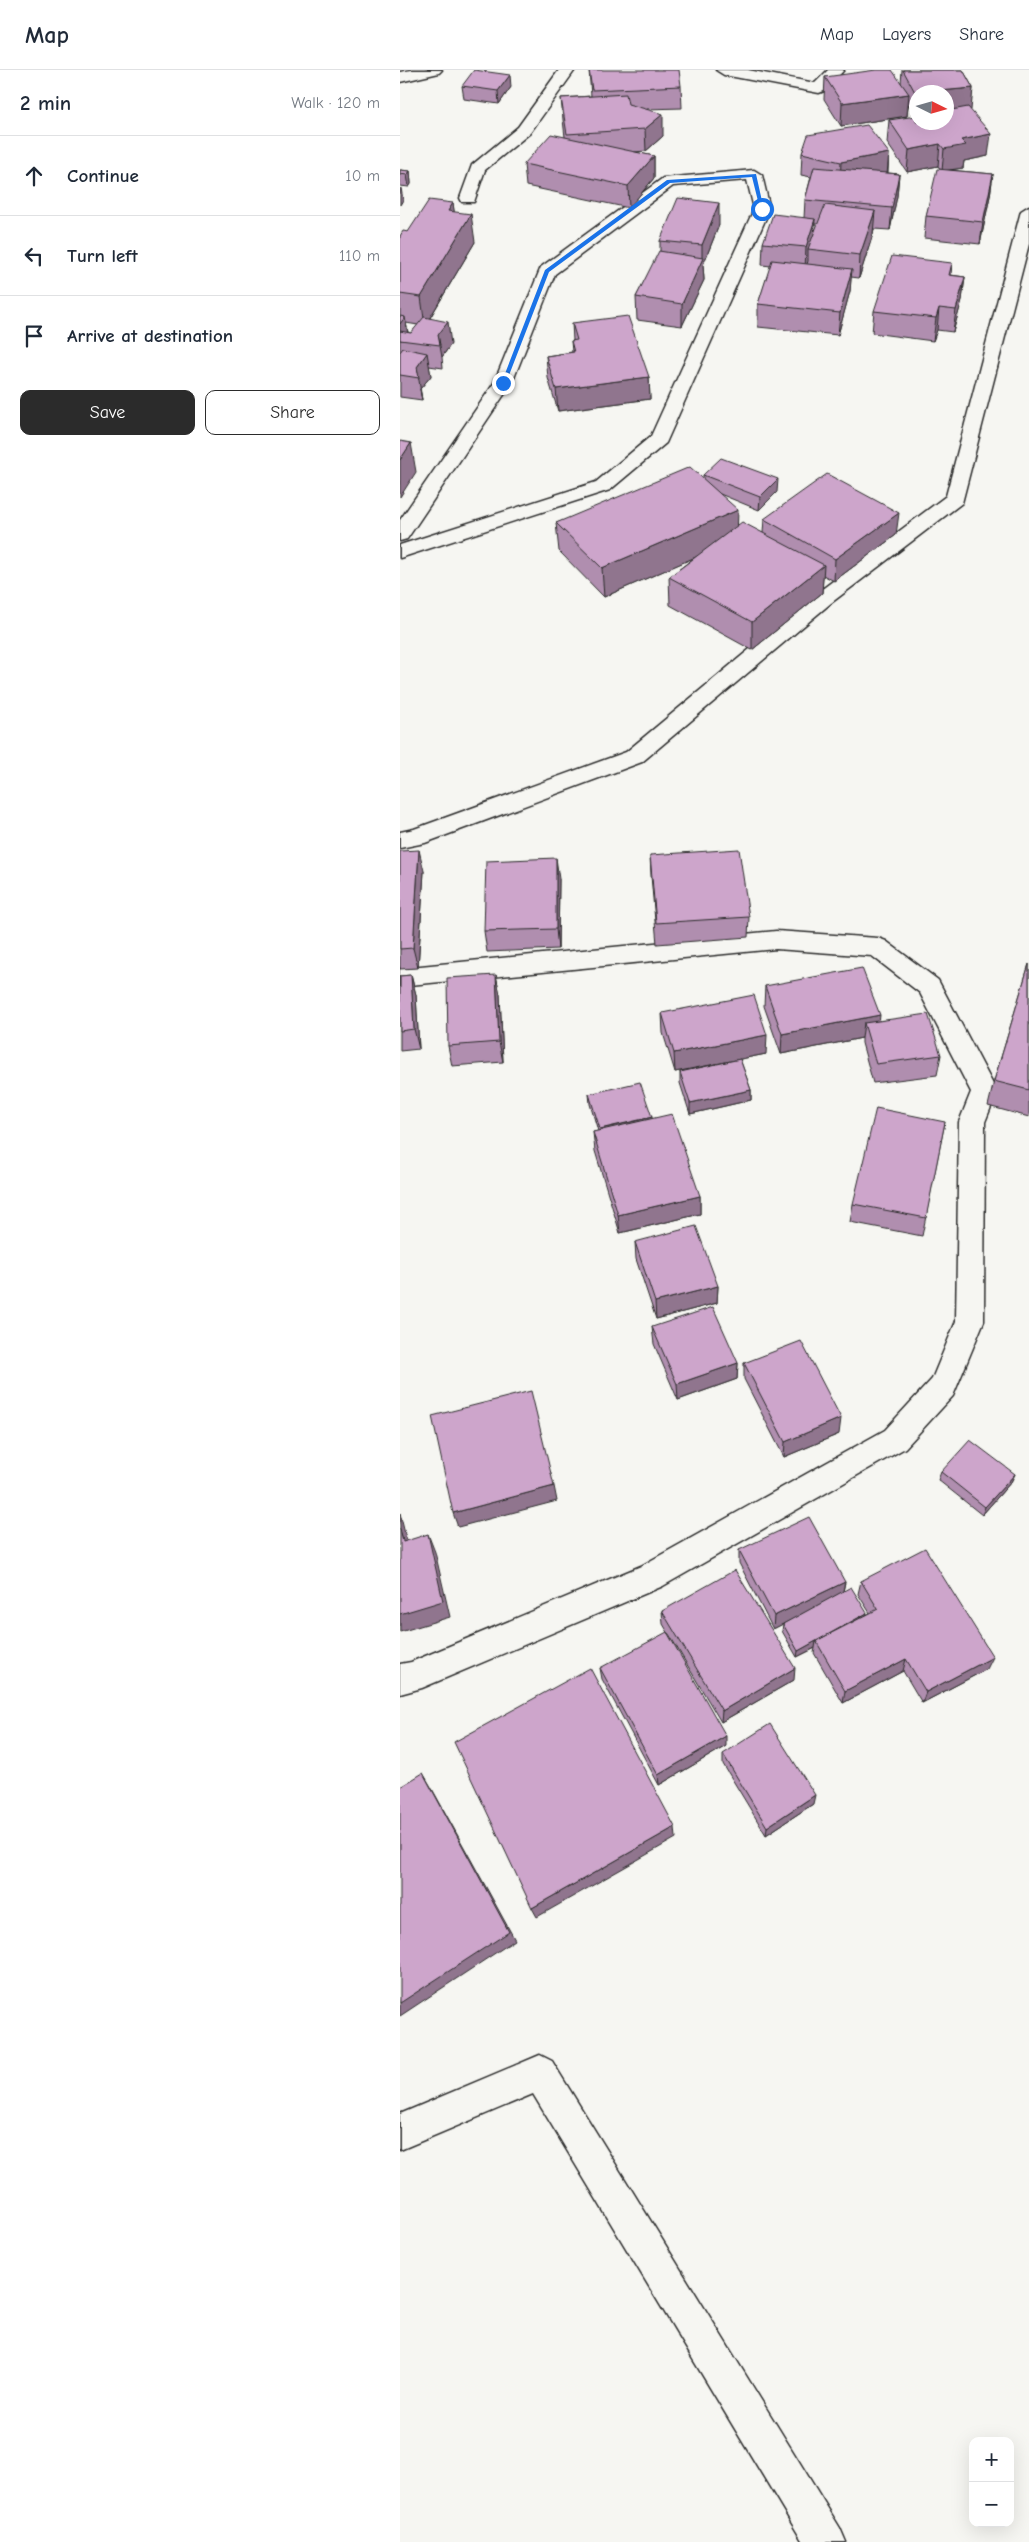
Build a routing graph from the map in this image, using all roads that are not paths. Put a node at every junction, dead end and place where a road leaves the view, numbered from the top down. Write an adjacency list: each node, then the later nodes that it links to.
1 (434, 70): 5 (street)
2 (567, 70): 6 (street)
3 (724, 70): 4 (street)
4 (836, 70)
5 (400, 77)
6 (468, 198)
7 (1029, 211): 10 (street)
8 (400, 535): 9 (street)
9 (400, 552)
10 (400, 840)
11 (400, 977): 12 (street)
12 (400, 1679)
13 (400, 2132): 14 (street)
14 (826, 2542)

